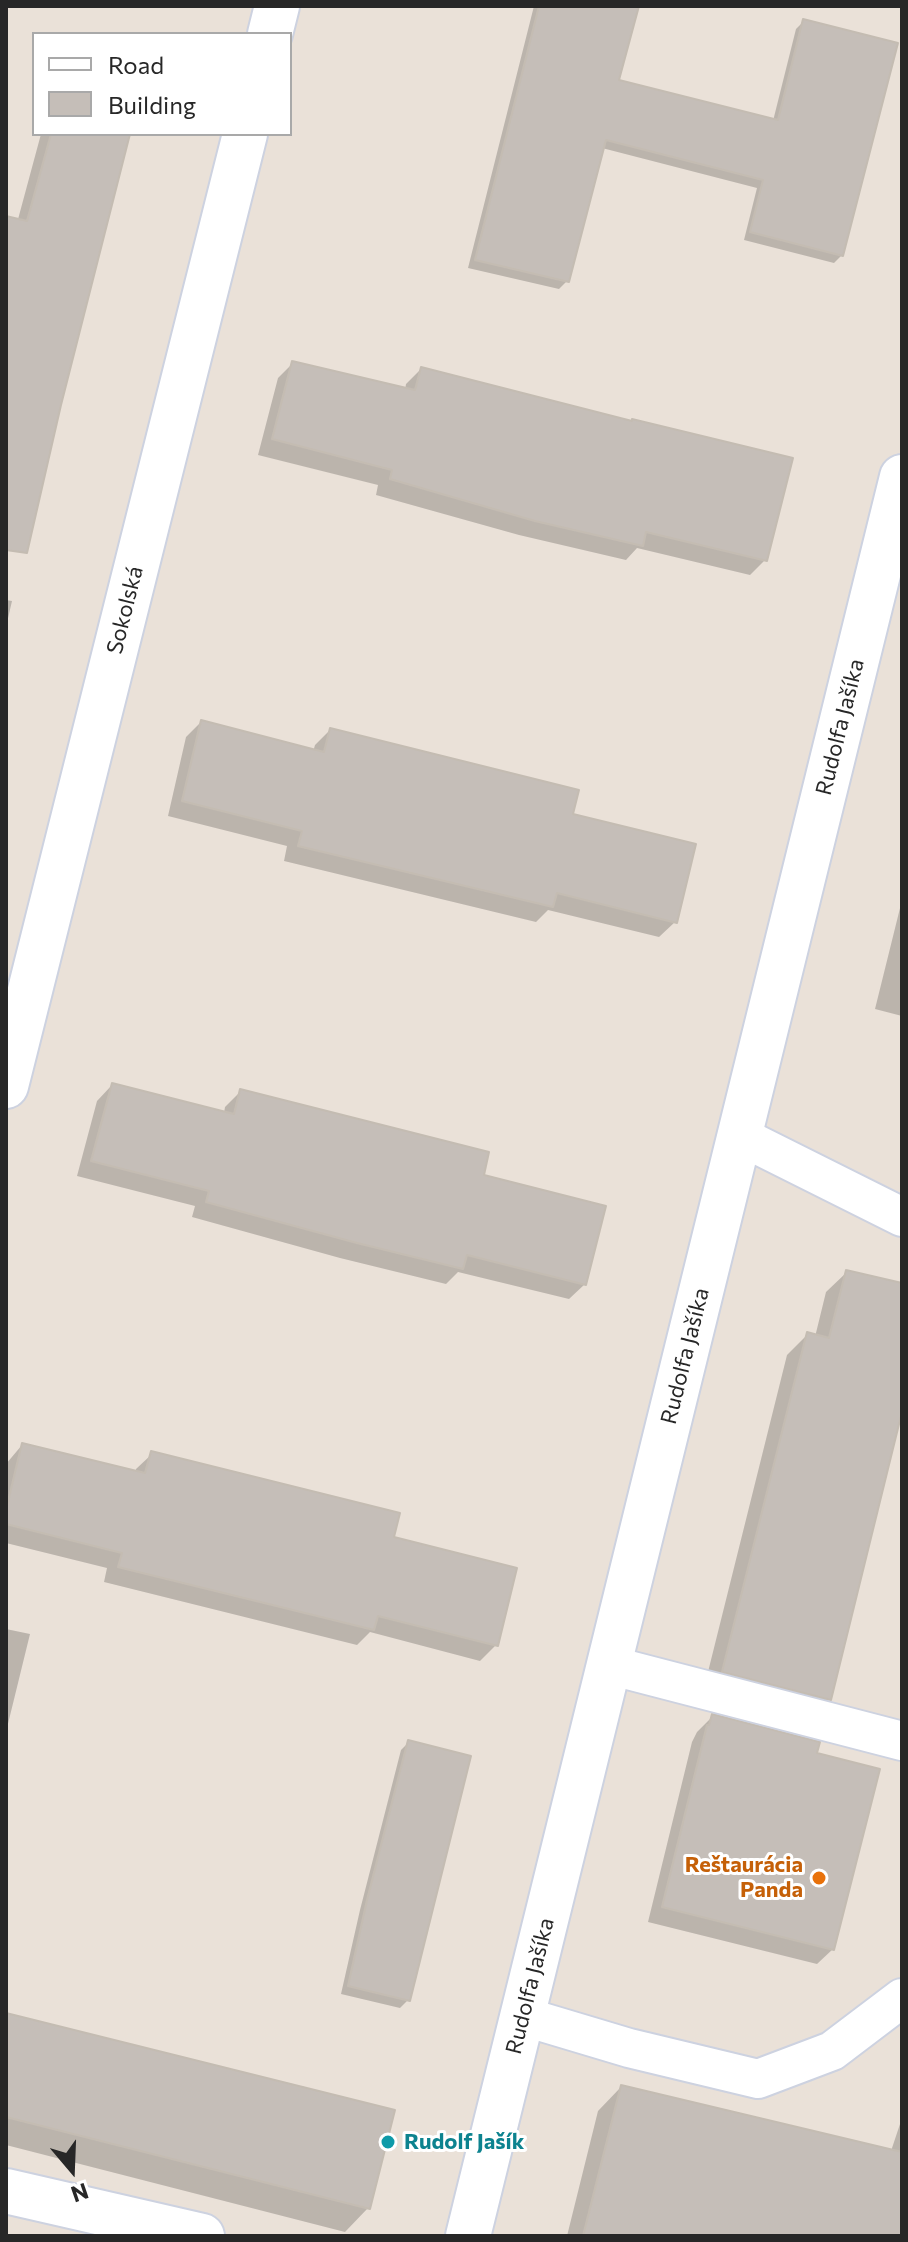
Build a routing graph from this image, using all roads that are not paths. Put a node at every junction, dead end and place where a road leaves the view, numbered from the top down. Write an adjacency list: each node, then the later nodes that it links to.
1 (277, 6): 2 (street)
2 (270, 32)
3 (244, 136): 5 (street, Sokolská)
4 (902, 477): 6 (street, Rudolfa Jašíka)
5 (6, 1086)
6 (740, 1136): 7 (lane); 8 (street, Rudolfa Jašíka)
7 (902, 1217)
8 (609, 1665): 9 (lane); 11 (street, Rudolfa Jašíka)
9 (902, 1741)
10 (902, 1998): 11 (lane)
11 (522, 2016): 14 (street, Rudolfa Jašíka)
12 (6, 2191): 13 (street)
13 (202, 2236)
14 (468, 2236)

